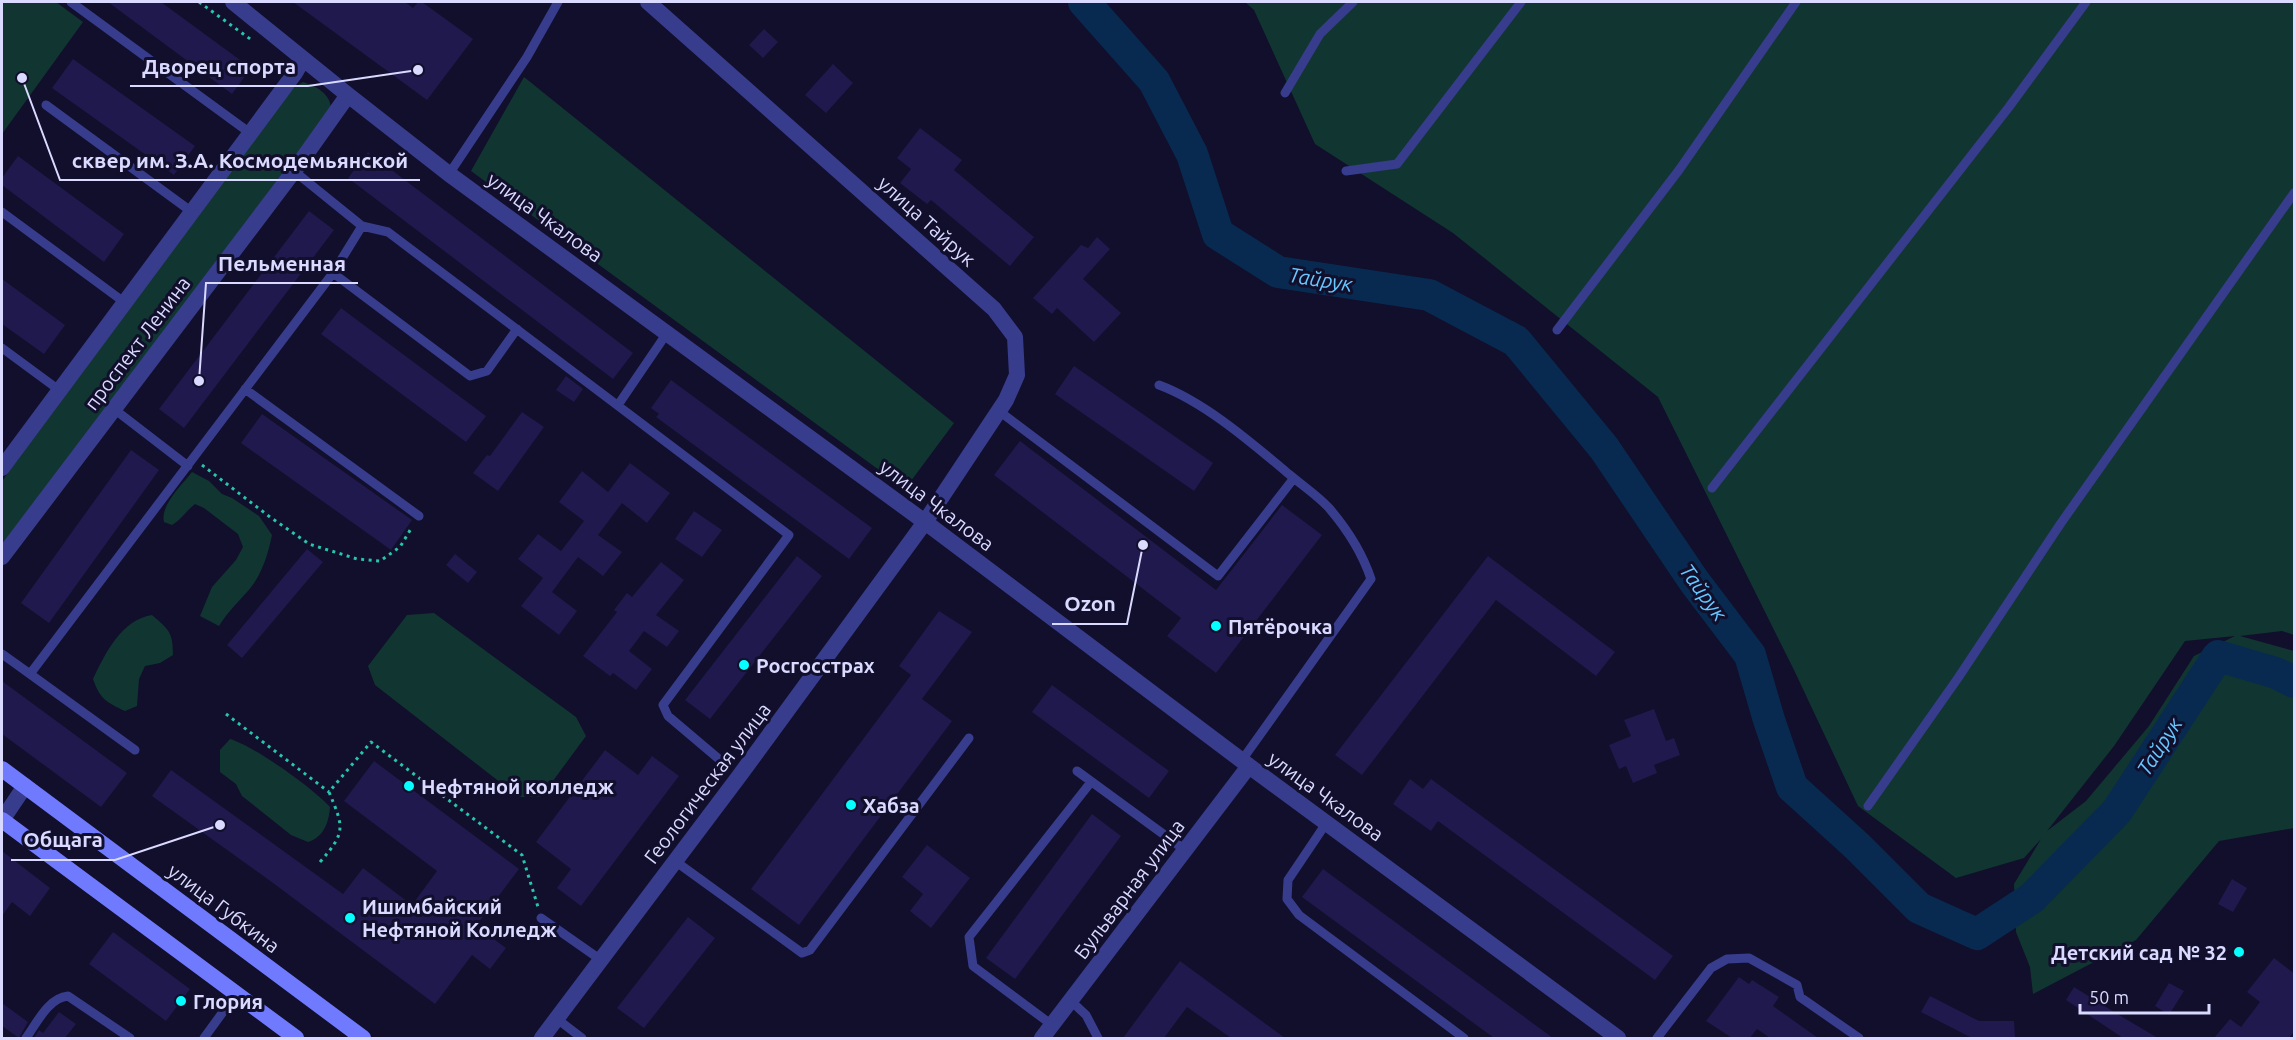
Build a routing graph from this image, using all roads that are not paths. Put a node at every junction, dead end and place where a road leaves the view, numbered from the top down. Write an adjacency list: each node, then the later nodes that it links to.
1 (71, 2): 13 (lane)
2 (233, 2): 9 (street, улица Чкалова)
3 (558, 2): 16 (lane)
4 (648, 2): 32 (street, улица Тайрук)
5 (1353, 2): 10 (lane)
6 (1521, 2): 15 (lane)
7 (1796, 2): 24 (lane)
8 (2086, 2): 36 (lane)
9 (303, 59): 11 (street, улица Чкалова); 13 (street, проспект Ленина)
10 (1285, 93)
11 (348, 96): 14 (street, проспект Ленина); 16 (street, улица Чкалова)
12 (46, 105): 19 (lane)
13 (250, 133): 19 (street, проспект Ленина)
14 (294, 171): 20 (lane); 31 (street, проспект Ленина)
15 (1346, 171)
16 (449, 174): 25 (street, улица Чкалова)
17 (2295, 193): 50 (lane)
18 (2, 212): 22 (lane)
19 (192, 212): 22 (street, проспект Ленина)
20 (362, 226): 21 (lane); 23 (lane)
21 (333, 273): 23 (lane); 28 (lane)
22 (124, 302): 29 (street, проспект Ленина)
23 (517, 329): 30 (lane)
24 (1557, 330)
25 (667, 333): 30 (lane); 38 (street, улица Чкалова)
26 (2, 349): 29 (lane)
27 (1159, 385): 35 (lane)
28 (245, 389): 33 (lane); 37 (lane)
29 (59, 390): 34 (street, проспект Ленина)
30 (618, 405): 44 (lane)
31 (114, 410): 33 (lane); 39 (street, проспект Ленина)
32 (999, 411): 35 (lane); 38 (street, улица Тайрук)
33 (191, 462): 41 (lane)
34 (2, 468)
35 (1294, 478): 45 (lane)
36 (1712, 488)
37 (419, 516)
38 (925, 522): 45 (street, улица Чкалова); 54 (street, Геологическая улица)
39 (2, 557)
40 (2, 654): 41 (lane)
41 (30, 674): 43 (lane)
42 (969, 738): 54 (lane)
43 (135, 750)
44 (720, 760)
45 (1245, 763): 52 (street, улица Чкалова); 53 (street, Бульварная улица)
46 (2, 769): 49 (main road, улица Губкина)
47 (1077, 771): 48 (lane)
48 (1091, 782): 53 (lane); 60 (lane)
49 (25, 786): 51 (street); 65 (main road, улица Губкина)
50 (1868, 806)
51 (2, 820): 57 (main road)
52 (1328, 822): 69 (lane); 70 (street, улица Чкалова)
53 (1185, 850): 58 (street, Бульварная улица)
54 (675, 861): 56 (street, Геологическая улица)
55 (541, 918): 56 (lane)
56 (601, 960): 59 (street, Геологическая улица)
57 (236, 994): 63 (lane); 64 (main road)
58 (1071, 1001): 60 (street, Бульварная улица); 68 (lane)
59 (557, 1019): 66 (street, Геологическая улица); 67 (lane)
60 (1047, 1032)
61 (26, 1038): 62 (lane)
62 (130, 1038)
63 (204, 1038)
64 (296, 1038)
65 (363, 1038)
66 (542, 1038)
67 (582, 1038)
68 (1098, 1038)
69 (1464, 1038)
70 (1618, 1038)
71 (1658, 1038): 72 (lane)
72 (1859, 1038)

